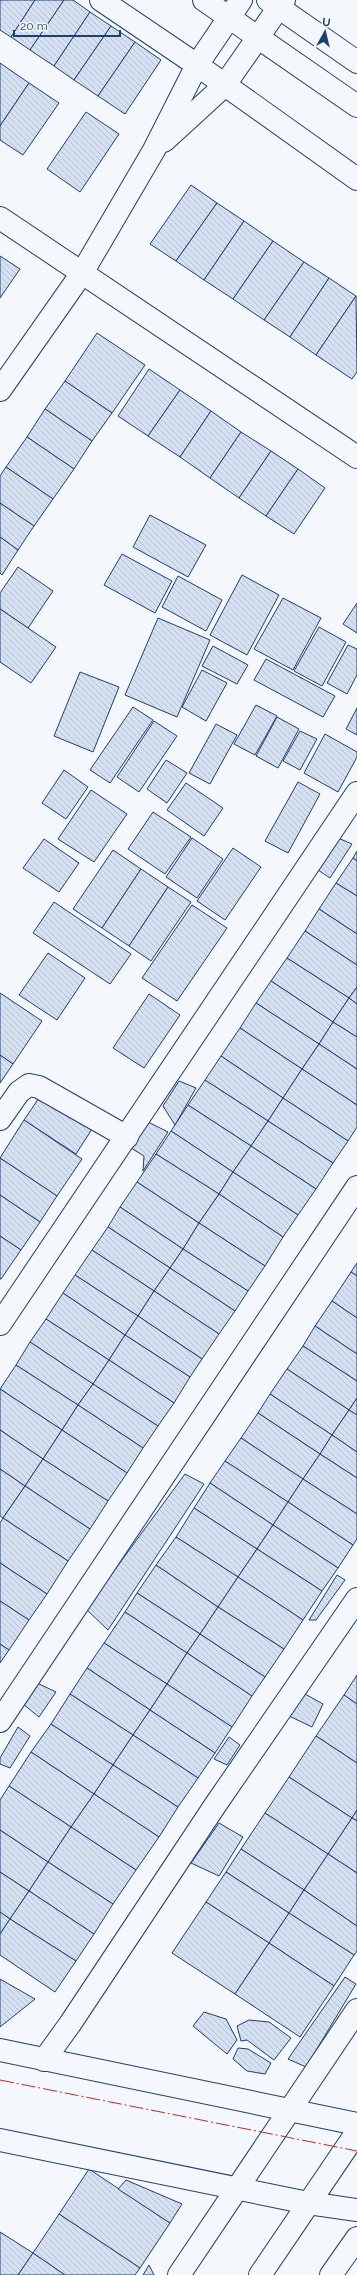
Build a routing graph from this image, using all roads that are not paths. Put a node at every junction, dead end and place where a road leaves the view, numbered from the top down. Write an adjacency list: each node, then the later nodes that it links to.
1 (101, 0): 7 (street)
2 (204, 0): 4 (street)
3 (277, 3): 5 (street); 6 (street)
4 (236, 9): 5 (street); 7 (street)
5 (257, 37): 8 (street); 9 (street)
6 (357, 62)
7 (197, 65): 8 (street); 10 (street)
8 (224, 86): 10 (street); 11 (street)
9 (357, 106)
10 (154, 150): 13 (street)
11 (357, 179)
12 (0, 218): 13 (street)
13 (82, 273): 14 (street); 15 (street)
14 (0, 390)
15 (357, 457)
16 (357, 793): 18 (street)
17 (0, 1119): 18 (street)
18 (127, 1137): 20 (street)
19 (357, 1187): 22 (street)
20 (0, 1324)
21 (357, 1598): 25 (street)
22 (0, 1721)
23 (357, 2010): 26 (street)
24 (0, 2050): 25 (street)
25 (44, 2060): 26 (street)
26 (289, 2111): 27 (street); 30 (street)
27 (357, 2124)
28 (357, 2132): 31 (street)
29 (2, 2143): 30 (street)
30 (236, 2189): 31 (street); 34 (street)
31 (308, 2203): 32 (street); 35 (street)
32 (357, 2210)
33 (357, 2238): 36 (street)
34 (179, 2275)
35 (260, 2275)
36 (331, 2275)

